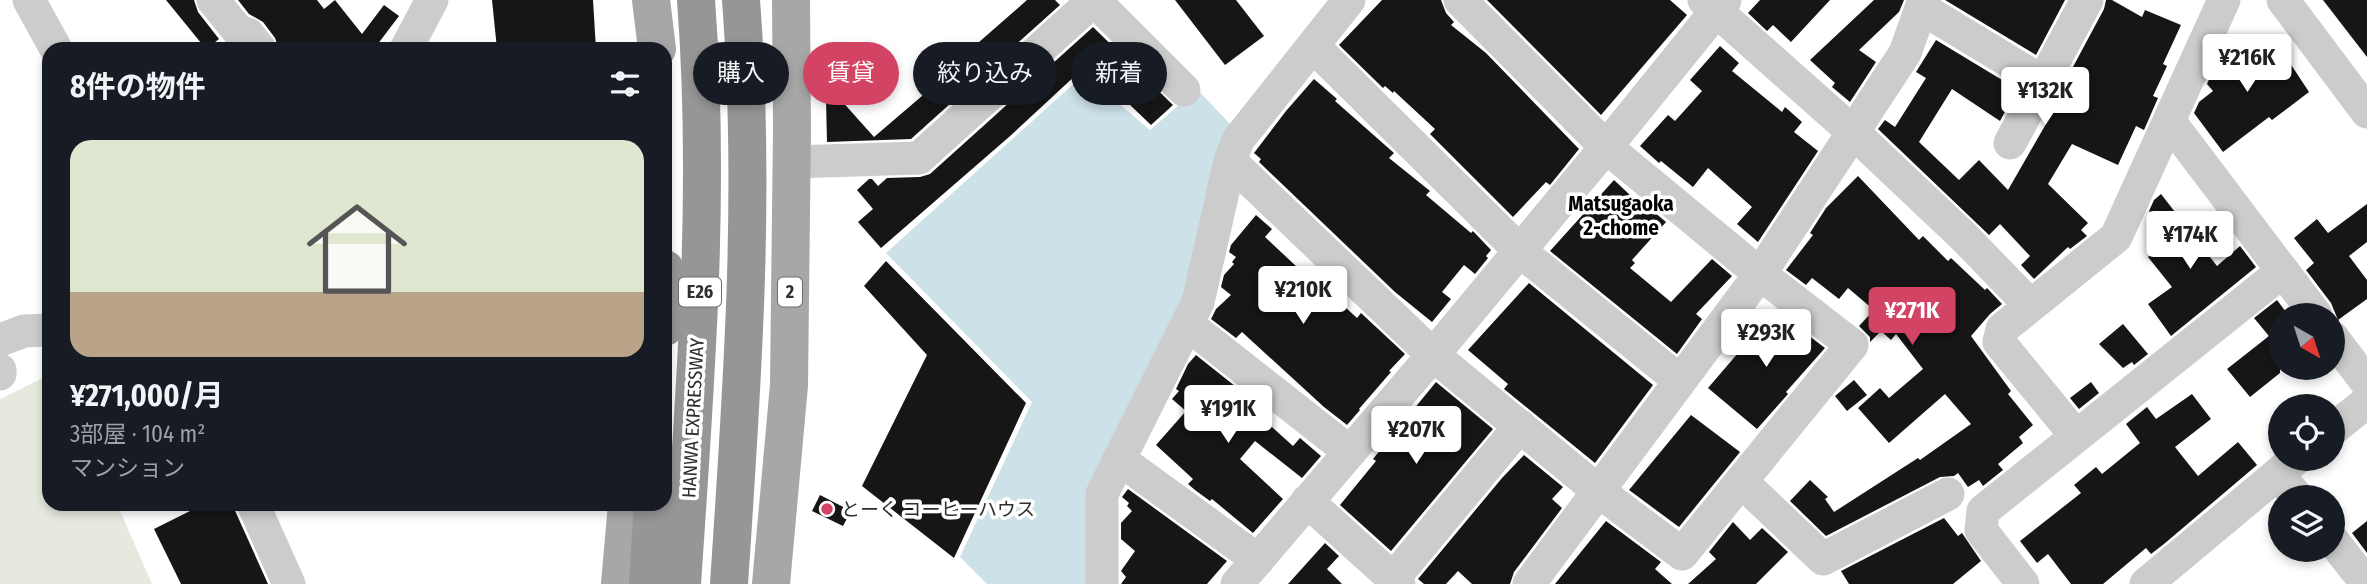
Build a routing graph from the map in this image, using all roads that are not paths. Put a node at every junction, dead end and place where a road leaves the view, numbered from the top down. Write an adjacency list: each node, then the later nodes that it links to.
1 (29, 0): 16 (street)
2 (213, 0): 17 (street)
3 (432, 0): 18 (street)
4 (651, 0): 19 (main road)
5 (696, 0): 63 (highway, HANWA EXPRESSWAY / E26)
6 (741, 0): 64 (highway, E26)
7 (791, 0): 29 (main road, 2)
8 (1094, 0): 22 (street); 29 (street)
9 (1349, 0): 20 (street)
10 (1460, 0): 27 (street)
11 (2087, 0): 21 (street)
12 (2224, 0): 24 (street)
13 (2283, 0): 23 (street)
14 (1715, 4): 25 (street); 27 (street)
15 (1922, 4): 21 (street); 25 (street)
16 (52, 42)
17 (254, 42)
18 (410, 42)
19 (656, 42)
20 (1314, 47): 28 (street); 30 (street)
21 (2043, 82): 26 (street)
22 (1184, 90)
23 (2367, 112)
24 (2170, 122): 31 (street); 34 (street)
25 (1854, 134): 32 (street); 34 (street)
26 (2010, 144)
27 (1606, 147): 30 (street); 32 (street)
28 (1230, 161): 35 (street); 39 (street)
29 (792, 162): 65 (main road, 2)
30 (1520, 251): 39 (street); 40 (street)
31 (2283, 271): 33 (street); 45 (street)
32 (1760, 274): 40 (street); 49 (street)
33 (2307, 303)
34 (2030, 305): 45 (street)
35 (1187, 324): 46 (street); 47 (street)
36 (42, 330): 37 (street)
37 (0, 340)
38 (2345, 354): 41 (street)
39 (1433, 355): 44 (street); 46 (street)
40 (1680, 381): 50 (street)
41 (2367, 383)
42 (2367, 402): 43 (street)
43 (2345, 419)
44 (1520, 426): 50 (street); 58 (street)
45 (2076, 436): 68 (street)
46 (1350, 452): 52 (street)
47 (1119, 459): 57 (street); 66 (street)
48 (2290, 476): 69 (street)
49 (1741, 481): 50 (street); 51 (street)
50 (1597, 490): 67 (street)
51 (1948, 494)
52 (1307, 501): 57 (street); 58 (street)
53 (256, 511): 60 (street)
54 (626, 511): 61 (main road)
55 (653, 511): 62 (highway)
56 (2345, 556): 59 (street)
57 (1247, 572)
58 (1396, 581)
59 (2366, 583)
60 (289, 584)
61 (620, 584)
62 (648, 584)
63 (682, 584)
64 (729, 584)
65 (771, 584)
66 (1102, 584)
67 (1529, 584)
68 (2023, 584)
69 (2146, 584)

